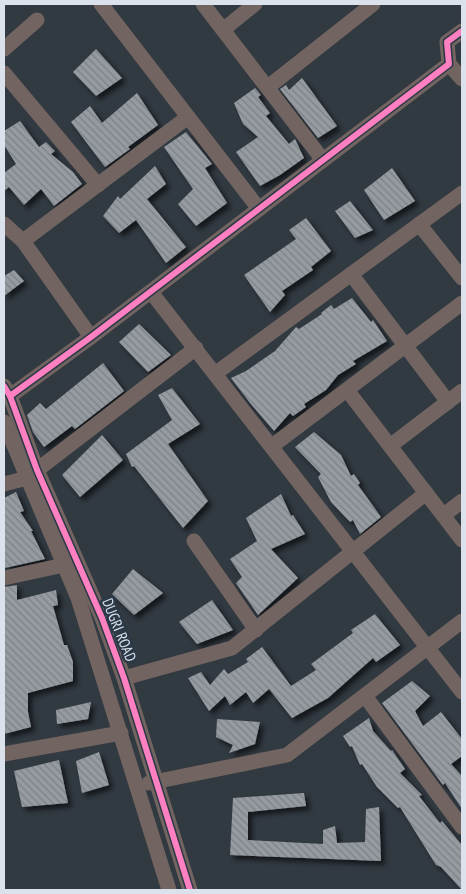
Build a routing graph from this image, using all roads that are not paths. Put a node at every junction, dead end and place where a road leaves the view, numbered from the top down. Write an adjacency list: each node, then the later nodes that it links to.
1 (101, 4): 13 (street)
2 (203, 4): 6 (street)
3 (255, 4): 6 (street)
4 (373, 4): 12 (street)
5 (37, 20): 8 (street)
6 (224, 29): 12 (street)
7 (462, 31): 9 (street)
8 (4, 49)
9 (450, 64): 11 (street); 14 (street)
10 (4, 73): 15 (street)
11 (462, 80)
12 (268, 87): 14 (street)
13 (188, 117): 15 (street); 17 (street)
14 (323, 160): 17 (street)
15 (98, 185): 20 (street)
16 (462, 193): 19 (street)
17 (259, 209): 23 (street)
18 (4, 224): 20 (street)
19 (420, 224): 21 (street); 22 (street)
20 (23, 241): 25 (street)
21 (351, 274): 26 (street); 28 (street)
22 (462, 278)
23 (151, 292): 25 (street); 27 (street)
24 (462, 304): 26 (street)
25 (91, 337): 30 (street)
26 (406, 346): 29 (street); 32 (street)
27 (196, 348): 28 (street); 36 (street)
28 (216, 373): 34 (street)
29 (347, 390): 34 (street); 35 (street)
30 (7, 391): 36 (street, DUGRI ROAD)
31 (462, 391): 32 (street)
32 (448, 402): 35 (street)
33 (4, 422): 36 (street, DUGRI ROAD)
34 (272, 446): 43 (street)
35 (390, 446): 38 (street)
36 (32, 474): 37 (street); 44 (street, DUGRI ROAD); 49 (street, DUGRI ROAD)
37 (4, 484)
38 (426, 493): 40 (street); 43 (street)
39 (462, 500): 40 (street)
40 (444, 516): 41 (street)
41 (462, 540)
42 (194, 541): 47 (street)
43 (353, 552): 47 (street); 48 (street)
44 (64, 565): 45 (street); 52 (street, DUGRI ROAD)
45 (4, 578)
46 (462, 621): 48 (street)
47 (256, 630): 49 (street)
48 (428, 648): 50 (street); 51 (street)
49 (124, 678): 54 (street, DUGRI ROAD)
50 (462, 692)
51 (365, 696): 54 (street); 56 (street)
52 (121, 733): 53 (street); 55 (street, DUGRI ROAD)
53 (4, 754)
54 (157, 781): 55 (street); 58 (street, DUGRI ROAD)
55 (137, 786): 57 (street, DUGRI ROAD)
56 (462, 827)
57 (169, 890)
58 (190, 890)

